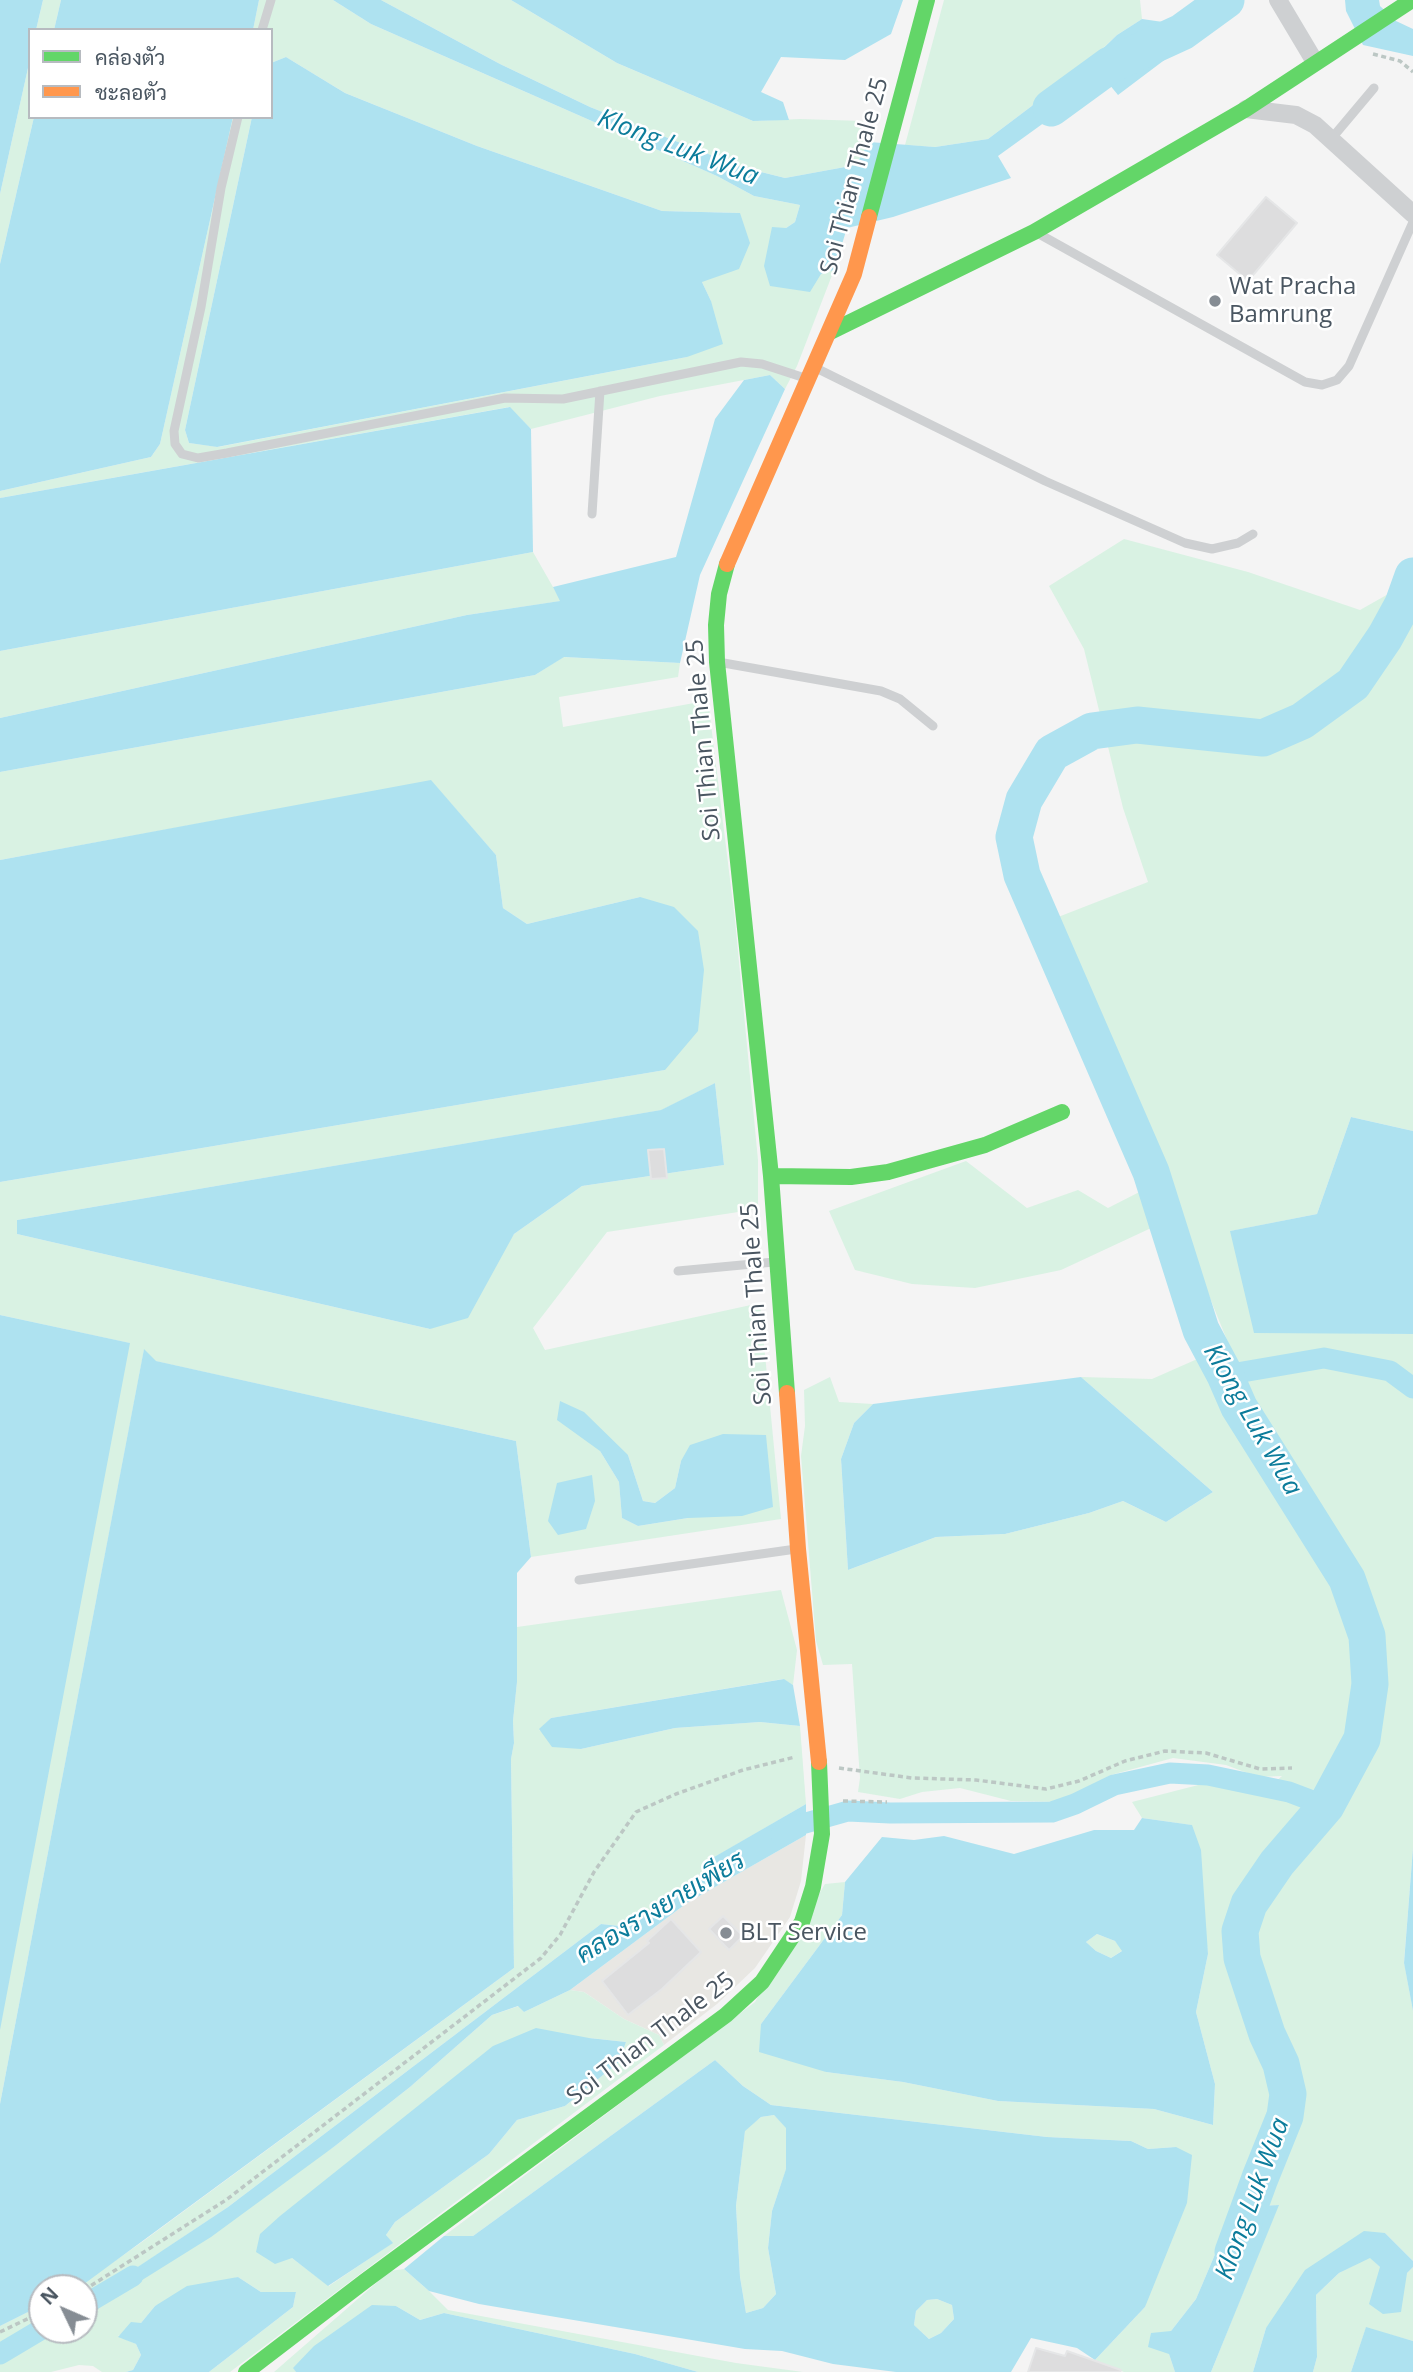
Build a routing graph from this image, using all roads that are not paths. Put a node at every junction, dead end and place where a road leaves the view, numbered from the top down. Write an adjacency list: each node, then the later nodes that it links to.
1 (271, 0): 5 (lane)
2 (927, 0): 14 (street, Soi Thian Thale 25)
3 (1412, 0): 6 (street)
4 (1278, 1): 6 (street)
5 (263, 28)
6 (1315, 62): 8 (street)
7 (1374, 88): 10 (lane)
8 (1246, 109): 10 (street); 13 (street)
9 (238, 119): 16 (lane)
10 (1332, 138): 11 (street)
11 (1413, 214)
12 (1413, 222): 13 (lane)
13 (1034, 232): 14 (street)
14 (830, 332): 15 (street, Soi Thian Thale 25)
15 (812, 374): 16 (lane); 18 (lane); 19 (street, Soi Thian Thale 25)
16 (600, 391): 17 (lane)
17 (592, 514)
18 (1253, 534)
19 (717, 662): 20 (lane); 22 (street, Soi Thian Thale 25)
20 (933, 726)
21 (1062, 1112): 22 (street)
22 (771, 1184): 23 (street, Soi Thian Thale 25)
23 (776, 1262): 24 (lane); 25 (street, Soi Thian Thale 25)
24 (678, 1271)
25 (798, 1549): 26 (lane); 27 (street, Soi Thian Thale 25)
26 (579, 1580)
27 (246, 2372)

